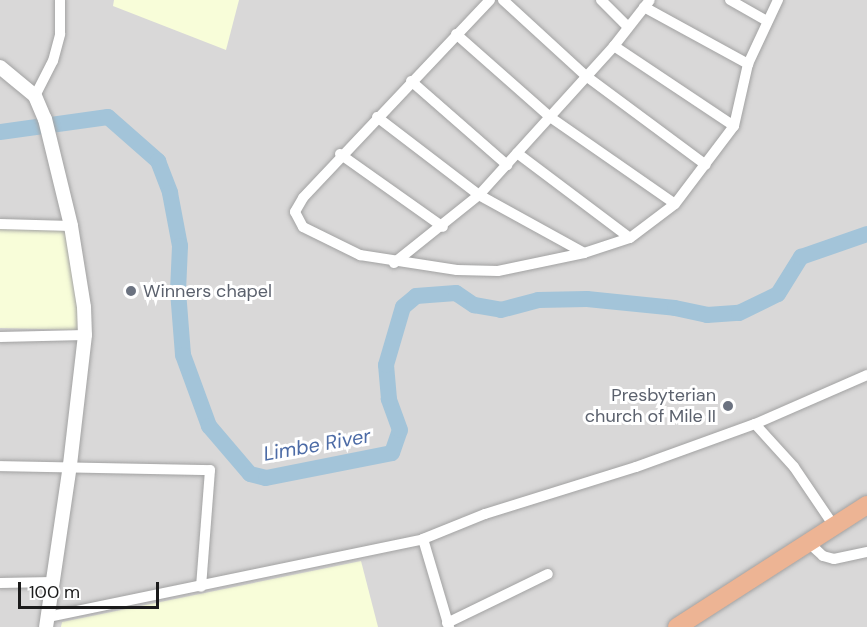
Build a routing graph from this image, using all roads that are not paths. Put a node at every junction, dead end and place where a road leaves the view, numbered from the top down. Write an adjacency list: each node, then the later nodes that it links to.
1 (60, 0): 16 (street)
2 (490, 0): 10 (street)
3 (502, 0): 14 (street)
4 (601, 0): 9 (street)
5 (730, 0): 8 (street)
6 (778, 0): 8 (street)
7 (647, 4): 9 (street); 12 (street)
8 (767, 21): 12 (street)
9 (627, 27): 11 (street)
10 (456, 34): 15 (street); 18 (street)
11 (614, 46): 14 (street); 19 (street)
12 (748, 64): 19 (street)
13 (0, 67): 16 (street)
14 (586, 76): 18 (street); 23 (street)
15 (411, 81): 17 (street); 22 (street)
16 (35, 96): 27 (street)
17 (377, 117): 21 (street); 24 (street)
18 (550, 117): 20 (street); 25 (street)
19 (734, 126): 23 (street)
20 (517, 153): 22 (street); 29 (street)
21 (340, 154): 28 (street); 31 (street)
22 (507, 165): 24 (street)
23 (706, 165): 25 (street)
24 (479, 195): 28 (street); 30 (street)
25 (675, 204): 29 (street)
26 (0, 224): 27 (street)
27 (70, 226): 32 (street)
28 (443, 227): 31 (street)
29 (630, 238): 30 (street)
30 (584, 253): 31 (street)
31 (394, 263)
32 (85, 335): 33 (street); 36 (street)
33 (0, 337)
34 (867, 375): 35 (street)
35 (755, 424): 39 (street); 40 (street)
36 (70, 465): 37 (street); 44 (street); 46 (street)
37 (0, 466)
38 (867, 505): 39 (highway)
39 (834, 526): 41 (highway)
40 (423, 538): 46 (street); 48 (street)
41 (809, 543): 42 (street); 49 (highway)
42 (867, 552)
43 (548, 574): 48 (street)
44 (53, 582): 45 (street); 47 (street)
45 (0, 583)
46 (201, 587): 47 (street)
47 (47, 622)
48 (448, 625)
49 (677, 627)

